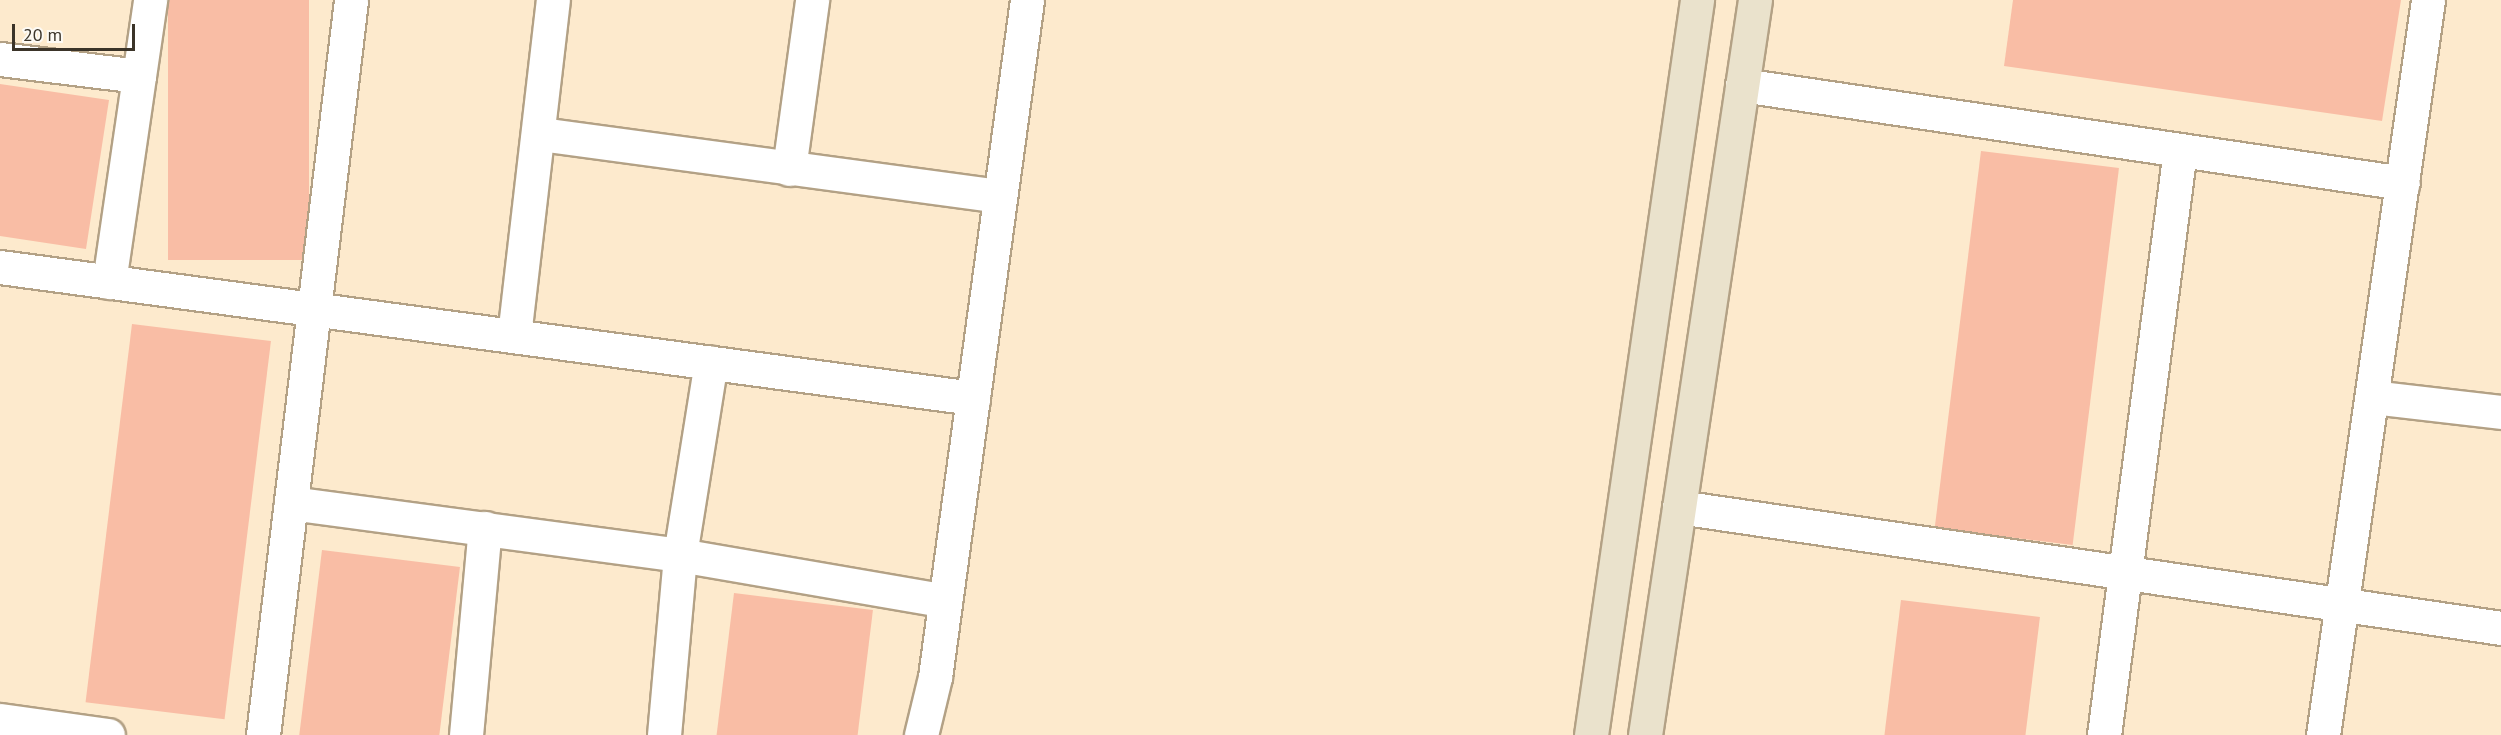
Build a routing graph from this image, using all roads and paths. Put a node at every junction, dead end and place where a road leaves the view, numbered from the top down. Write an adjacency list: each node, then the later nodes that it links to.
1 (150, 0): 10 (street)
2 (351, 0): 19 (street)
3 (553, 0): 12 (street)
4 (812, 0): 14 (street)
5 (1027, 0): 16 (street)
6 (1698, 0): 39 (street)
7 (1755, 0): 11 (street)
8 (2428, 0): 15 (street)
9 (0, 59): 10 (street)
10 (139, 76): 18 (street)
11 (1742, 85): 13 (street); 26 (street)
12 (541, 134): 14 (street); 20 (street)
13 (2180, 150): 15 (street); 29 (street)
14 (789, 169): 16 (street)
15 (2403, 183): 22 (street)
16 (1000, 196): 23 (street)
17 (0, 267): 18 (street)
18 (109, 282): 19 (street)
19 (313, 309): 20 (street); 25 (street)
20 (514, 336): 21 (street)
21 (711, 362): 23 (street); 28 (street)
22 (2372, 396): 24 (street); 31 (street)
23 (973, 398): 30 (street)
24 (2501, 412)
25 (291, 503): 27 (street); 35 (street)
26 (1679, 507): 29 (street); 40 (street)
27 (485, 528): 28 (street); 36 (street)
28 (680, 555): 30 (street); 37 (street)
29 (2122, 573): 31 (street); 41 (street)
30 (945, 601): 38 (street)
31 (2339, 607): 32 (street); 42 (street)
32 (2501, 628)
33 (0, 720): 34 (street)
34 (108, 735)
35 (263, 735)
36 (466, 735)
37 (664, 735)
38 (921, 735)
39 (1591, 735)
40 (1645, 735)
41 (2104, 735)
42 (2323, 735)

